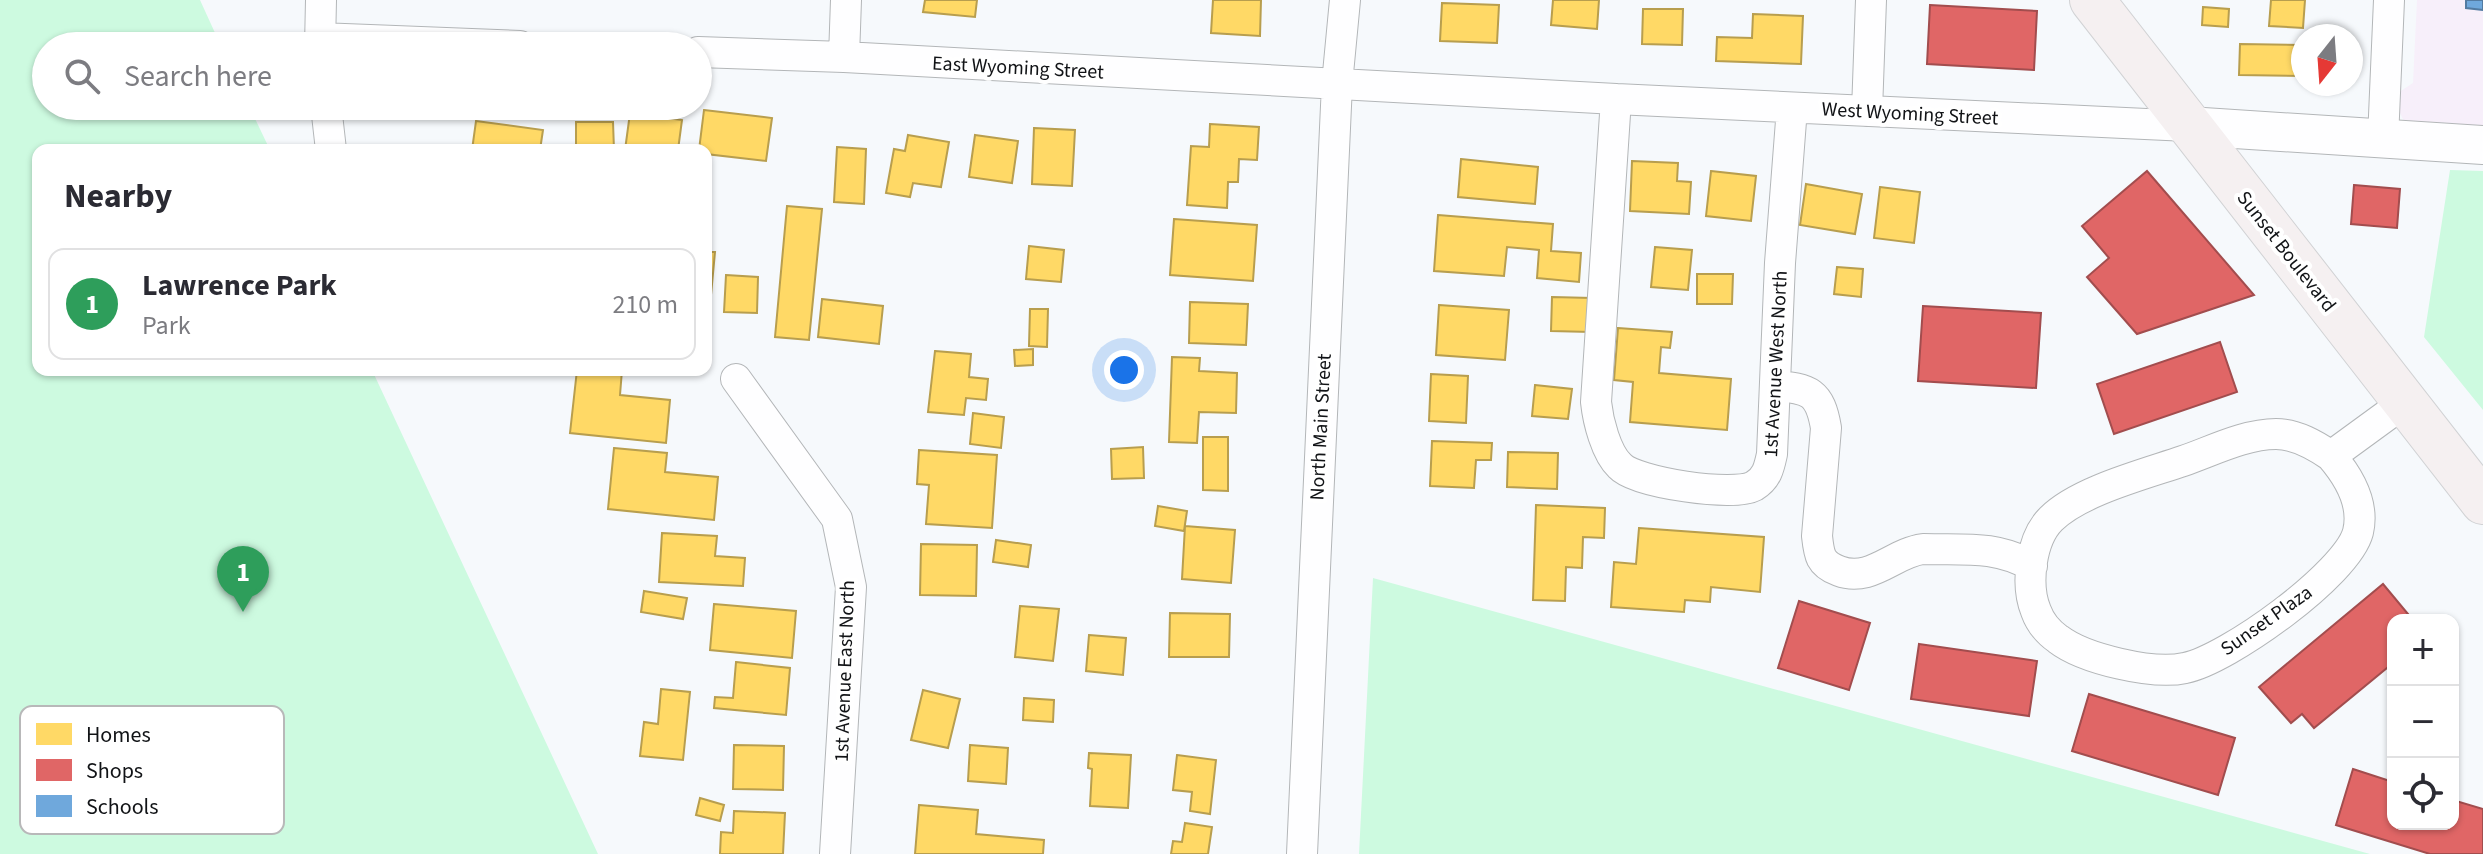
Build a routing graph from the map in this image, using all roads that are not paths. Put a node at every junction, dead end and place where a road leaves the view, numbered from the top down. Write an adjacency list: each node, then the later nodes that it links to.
1 (321, 0): 7 (street)
2 (846, 0): 9 (street)
3 (1345, 0): 10 (street, North Main Street)
4 (1871, 0): 13 (street)
5 (2092, 0): 15 (main road, Sunset Boulevard)
6 (2389, 0): 16 (street)
7 (319, 32)
8 (712, 52): 9 (street, East Wyoming Street)
9 (844, 57): 10 (street, East Wyoming Street)
10 (1337, 84): 11 (street, West Wyoming Street); 26 (street, North Main Street)
11 (1616, 99): 12 (street, West Wyoming Street); 20 (street, 1st Avenue West North)
12 (1792, 108): 13 (street, West Wyoming Street); 20 (street, 1st Avenue West North)
13 (1867, 111): 15 (street, West Wyoming Street)
14 (328, 120): 17 (street)
15 (2188, 126): 16 (street, West Wyoming Street); 21 (main road, Sunset Boulevard)
16 (2383, 139): 18 (street, West Wyoming Street)
17 (330, 144)
18 (2483, 145)
19 (736, 379): 25 (street, 1st Avenue East North)
20 (1775, 386): 24 (street)
21 (2405, 402): 22 (street); 23 (main road, Sunset Boulevard)
22 (2331, 456): 24 (street, Sunset Plaza); 24 (street, Sunset Plaza)
23 (2483, 502)
24 (2032, 566)
25 (835, 854)
26 (1302, 854)

